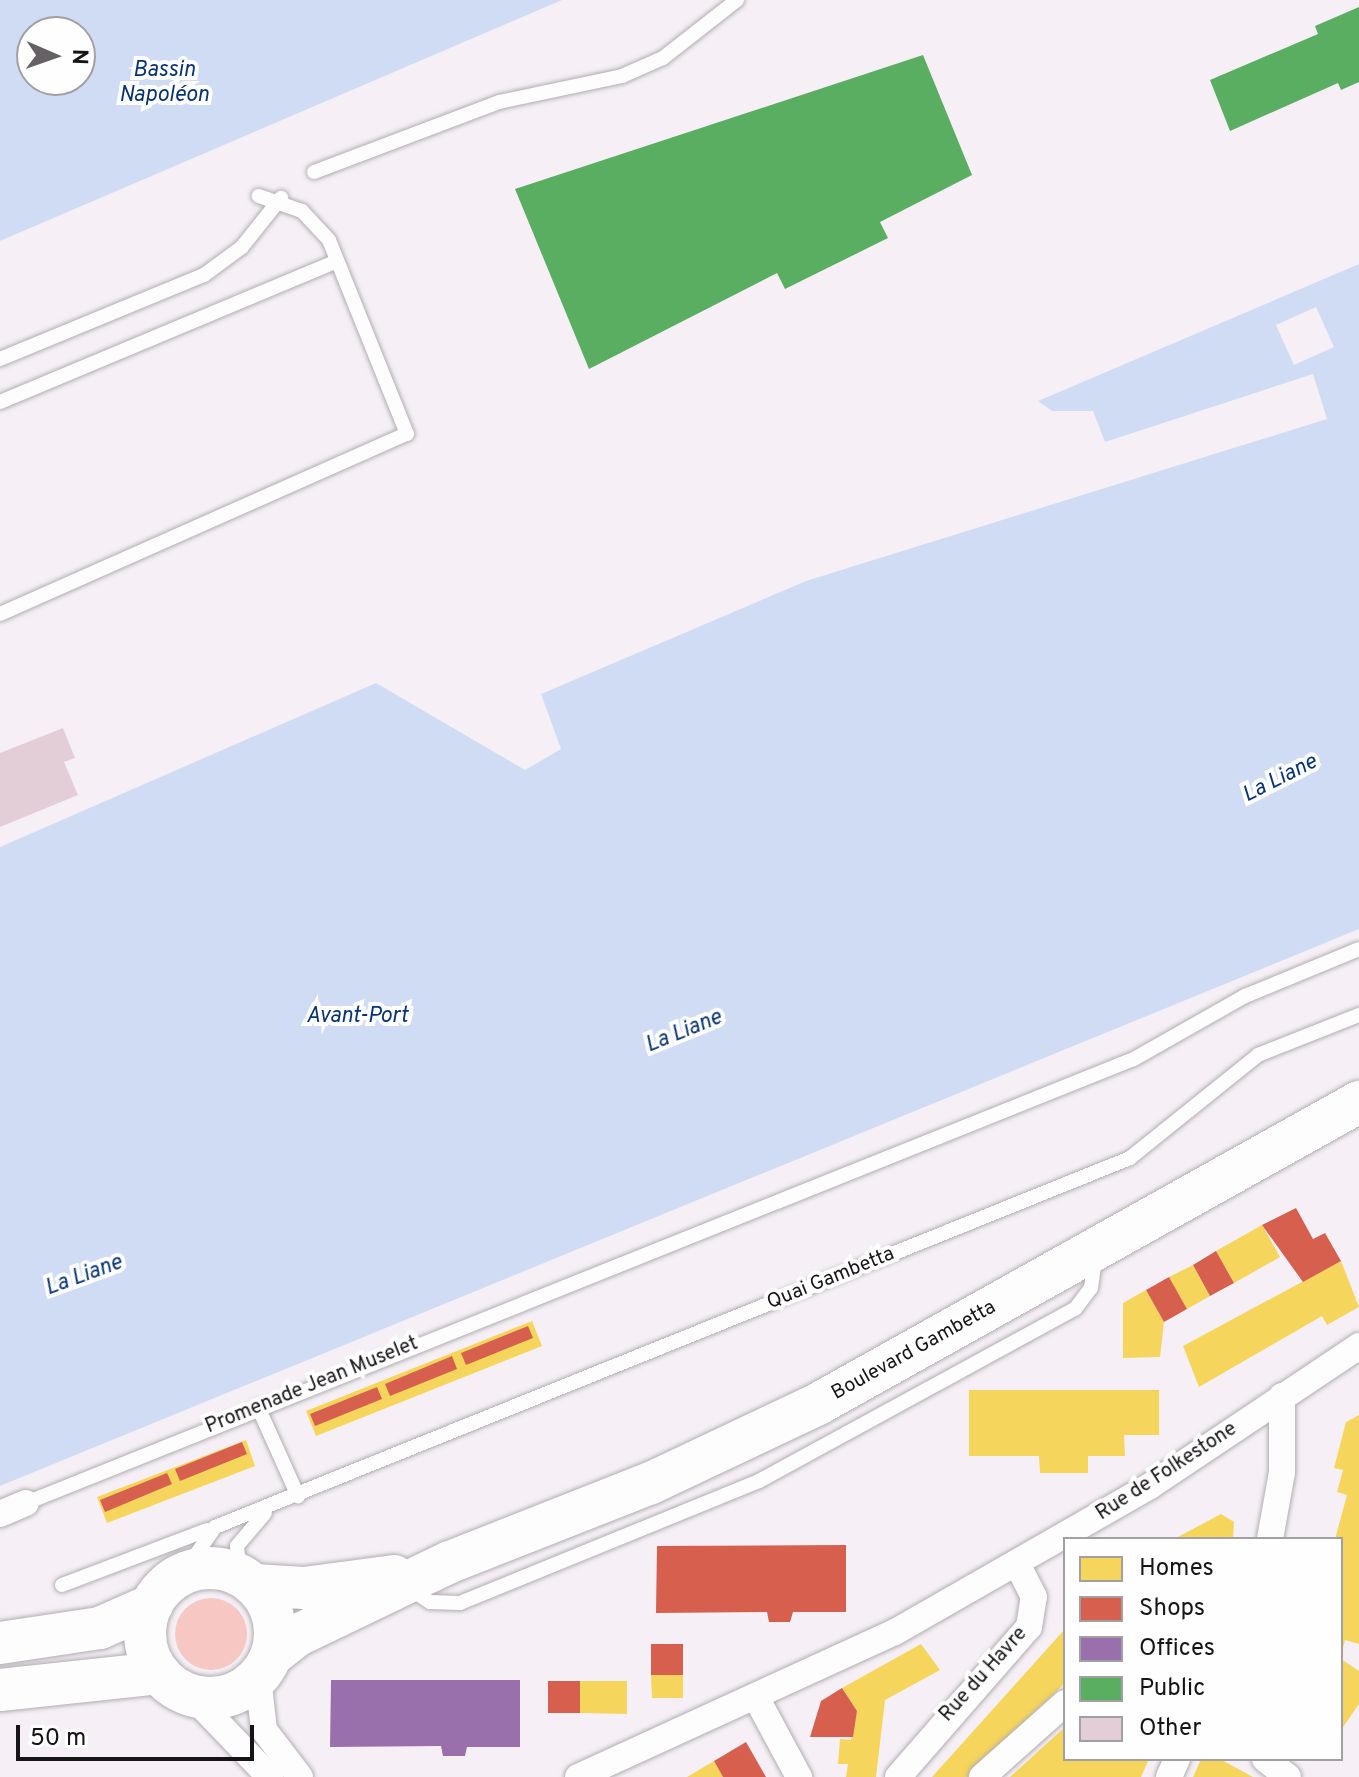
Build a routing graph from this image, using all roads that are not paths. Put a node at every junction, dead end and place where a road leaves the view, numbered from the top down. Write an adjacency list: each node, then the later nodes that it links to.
1 (737, 0): 2 (lane)
2 (314, 172)
3 (259, 196): 4 (lane)
4 (281, 198): 5 (lane); 6 (lane)
5 (337, 261): 7 (lane); 8 (lane)
6 (0, 359)
7 (0, 402)
8 (0, 614)
9 (1359, 949): 15 (lane, Promenade Jean Muselet)
10 (1359, 1015): 16 (lane, Quai Gambetta)
11 (1359, 1102): 12 (main road, Boulevard Gambetta)
12 (1096, 1249): 22 (main road, Boulevard Gambetta); 27 (lane)
13 (1359, 1346): 14 (street, Rue de Folkestone)
14 (1282, 1396): 21 (street); 23 (street, Rue de Folkestone)
15 (258, 1407): 16 (lane); 17 (lane, Promenade Jean Muselet)
16 (298, 1496): 18 (lane, Quai Gambetta)
17 (26, 1503): 19 (street, Promenade Jean Muselet)
18 (279, 1503): 20 (lane); 25 (lane)
19 (0, 1514)
20 (215, 1527): 24 (lane); 26 (lane)
21 (1270, 1537)
22 (450, 1562): 25 (main road); 27 (main road)
23 (1017, 1563): 33 (street, Rue de Folkestone); 40 (street, Rue du Havre)
24 (182, 1575): 25 (main road); 28 (main road)
25 (247, 1580): 30 (main road)
26 (62, 1585)
27 (406, 1586): 30 (main road)
28 (152, 1605): 29 (main road); 31 (main road)
29 (0, 1643)
30 (264, 1667): 31 (main road); 37 (street)
31 (175, 1684): 32 (main road); 36 (street)
32 (0, 1690)
33 (757, 1699): 38 (street, Rue de Folkestone); 39 (street)
34 (1063, 1705): 41 (street)
35 (1268, 1761): 42 (street)
36 (270, 1777)
37 (300, 1777)
38 (578, 1777)
39 (799, 1777)
40 (898, 1777)
41 (982, 1777)
42 (1288, 1777)

